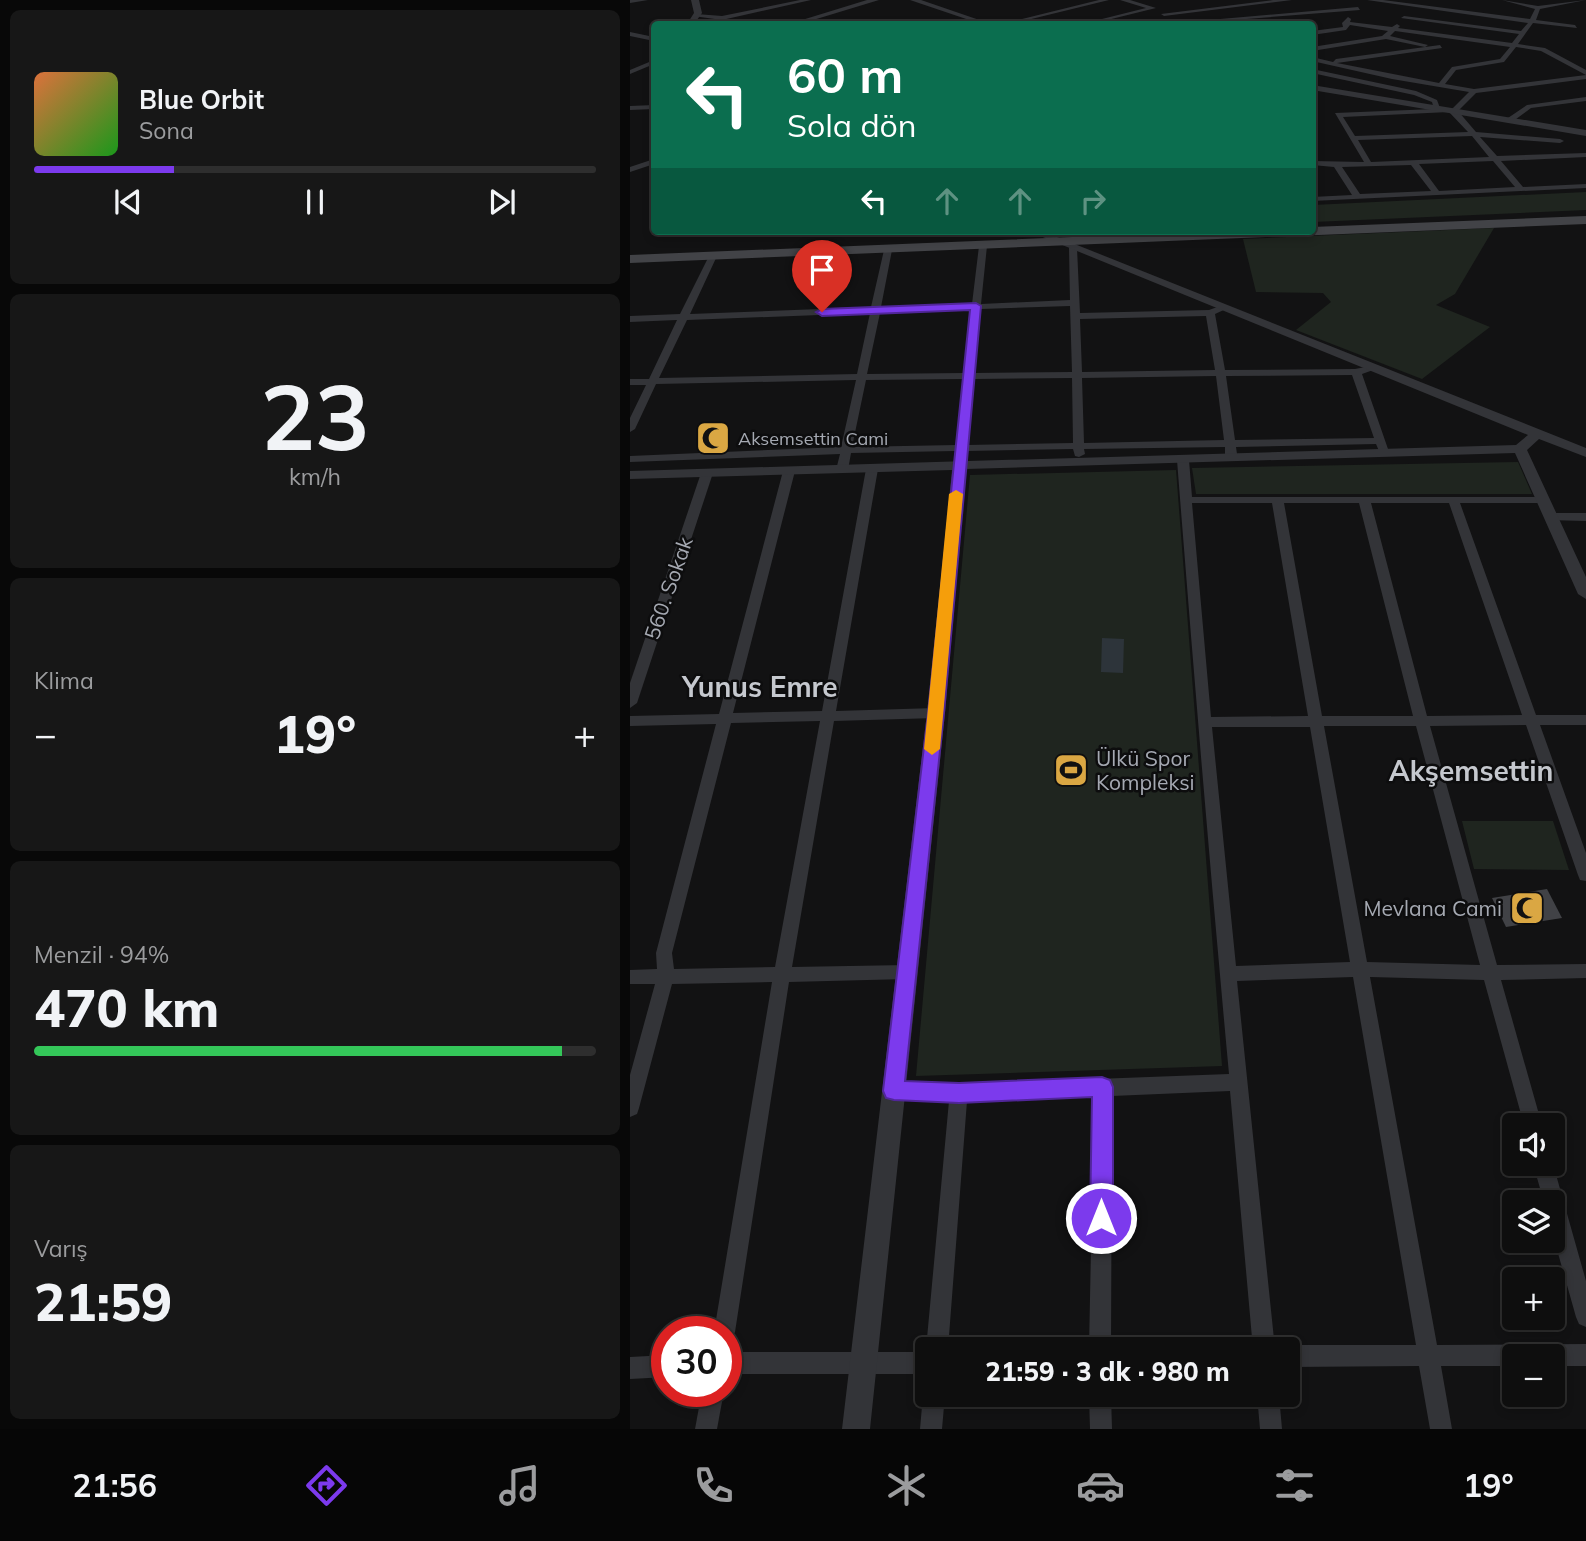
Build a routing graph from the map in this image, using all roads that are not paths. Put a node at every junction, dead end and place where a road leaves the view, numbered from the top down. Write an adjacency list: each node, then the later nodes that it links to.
1 (645, 0): 13 (street)
2 (695, 0): 21 (street)
3 (808, 0): 21 (street)
4 (875, 0): 25 (street)
5 (914, 0): 26 (street)
6 (1106, 0): 27 (street)
7 (1123, 0): 15 (street)
8 (1159, 0): 15 (street)
9 (1289, 0): 20 (street)
10 (1371, 0): 16 (street); 19 (street)
11 (1506, 0): 14 (street)
12 (1583, 0): 18 (street)
13 (630, 1)
14 (1519, 1): 18 (street)
15 (1135, 3): 17 (street)
16 (1415, 6): 22 (street); 32 (street)
17 (1153, 8): 20 (street); 28 (street)
18 (1538, 8): 32 (street)
19 (1359, 9): 23 (street); 30 (street)
20 (1164, 14): 29 (street)
21 (696, 16): 24 (street)
22 (1404, 18): 35 (street); 37 (street)
23 (1348, 20): 31 (street); 35 (street); 36 (street)
24 (692, 21)
25 (803, 21)
26 (978, 21)
27 (1018, 21)
28 (1098, 21)
29 (1170, 21)
30 (1209, 21)
31 (1316, 21)
32 (1532, 21): 34 (street); 37 (street)
33 (1586, 26): 34 (street)
34 (1575, 27): 38 (street)
35 (1394, 29): 40 (street); 41 (street)
36 (1316, 32)
37 (1522, 33): 43 (street)
38 (1586, 33)
39 (630, 34): 42 (street)
40 (1385, 37): 44 (street); 45 (street)
41 (1457, 37): 43 (street); 44 (street)
42 (651, 38)
43 (1513, 45): 52 (street); 54 (street)
44 (1440, 47): 48 (street)
45 (1316, 48)
46 (1316, 60): 48 (street)
47 (651, 63): 50 (street)
48 (1330, 63): 49 (street); 54 (street)
49 (1316, 70)
50 (630, 72)
51 (1316, 73): 63 (street)
52 (1586, 75): 53 (street)
53 (1537, 83): 56 (street); 57 (street)
54 (1440, 86): 57 (street)
55 (1316, 88): 63 (street)
56 (1547, 90)
57 (1474, 92): 64 (street)
58 (1557, 96): 60 (street)
59 (1586, 99): 60 (street)
60 (1567, 102): 65 (street)
61 (651, 107): 62 (street)
62 (630, 108)
63 (1437, 108): 64 (street)
64 (1452, 111): 65 (street); 68 (street); 69 (street)
65 (1509, 120): 66 (street)
66 (1553, 128): 67 (street); 70 (street)
67 (1586, 133)
68 (1474, 134): 69 (street); 70 (street); 73 (street)
69 (1352, 138): 77 (street)
70 (1560, 141): 72 (street)
71 (1586, 155): 72 (street)
72 (1569, 156): 73 (street)
73 (1495, 158): 74 (street); 82 (street)
74 (1413, 162): 77 (street); 83 (street)
75 (651, 163): 79 (street)
76 (1316, 163): 78 (street)
77 (1369, 164): 78 (street)
78 (1338, 168): 80 (street); 84 (street)
79 (630, 170)
80 (1316, 172)
81 (1586, 186): 82 (street)
82 (1521, 189): 83 (street)
83 (1437, 193): 84 (street)
84 (1358, 197): 85 (street)
85 (1316, 199)
86 (1586, 214): 88 (main road)
87 (1586, 220): 89 (main road)
88 (1316, 226)
89 (1316, 233)
90 (1022, 235): 96 (main road)
91 (1044, 235): 93 (street)
92 (1275, 235): 93 (main road)
93 (1068, 245): 94 (main road); 99 (street); 101 (street)
94 (983, 246): 95 (main road); 100 (street)
95 (888, 250): 97 (main road); 102 (street)
96 (630, 253)
97 (713, 256): 98 (main road); 105 (street)
98 (630, 259)
99 (1074, 303): 100 (street); 104 (street)
100 (976, 306): 102 (street); 110 (street)
101 (1223, 308): 103 (street); 107 (street)
102 (877, 310): 105 (street); 112 (street)
103 (1210, 313): 104 (street); 109 (street)
104 (1074, 316): 111 (street)
105 (683, 318): 106 (street); 114 (street)
106 (630, 319)
107 (1372, 367): 108 (street); 116 (street)
108 (1356, 372): 109 (street); 117 (street)
109 (1221, 374): 111 (street); 120 (street)
110 (968, 376): 111 (street); 112 (street); 124 (street)
111 (1076, 376): 122 (street)
112 (862, 377): 114 (street); 119 (street)
113 (630, 382): 114 (street)
114 (653, 382): 115 (street)
115 (630, 429)
116 (1537, 434): 118 (street); 121 (street)
117 (1382, 447): 118 (street); 120 (street)
118 (1520, 449): 137 (street)
119 (846, 450): 123 (street); 124 (street); 128 (street)
120 (1231, 452): 122 (street); 126 (street)
121 (1586, 453)
122 (1079, 454): 124 (street); 126 (street)
123 (738, 456): 125 (street); 131 (street)
124 (960, 457): 127 (street); 142 (street)
125 (630, 460)
126 (1183, 460): 136 (street)
127 (872, 469): 128 (street); 143 (street)
128 (842, 470): 129 (street)
129 (789, 471): 131 (street); 144 (street)
130 (707, 473): 131 (street); 132 (street); 141 (street, 560. Sokak)
131 (732, 473)
132 (630, 475)
133 (1277, 499): 134 (street); 136 (street); 146 (street)
134 (1364, 499): 135 (street); 147 (street)
135 (1453, 499): 137 (street); 145 (street)
136 (1186, 500): 150 (street)
137 (1543, 500): 138 (street)
138 (1551, 517): 139 (street); 140 (street)
139 (1586, 517)
140 (1586, 594)
141 (630, 703)
142 (936, 713): 143 (street); 154 (street)
143 (829, 716): 144 (street); 156 (street)
144 (724, 719): 149 (street); 158 (street)
145 (1530, 719): 147 (street); 148 (street); 151 (street)
146 (1316, 720): 147 (street); 150 (street); 152 (street)
147 (1421, 720): 155 (street)
148 (1586, 720)
149 (630, 721)
150 (1205, 722): 157 (street)
151 (1586, 875)
152 (1360, 969): 155 (street); 157 (street); 174 (street)
153 (1586, 971): 155 (street)
154 (907, 972): 156 (street); 162 (street)
155 (1490, 973): 165 (street)
156 (782, 974): 158 (street); 167 (street)
157 (1229, 974): 160 (street)
158 (666, 976): 159 (street); 164 (street)
159 (630, 977)
160 (1238, 1082): 161 (street); 171 (street)
161 (1102, 1087): 163 (street); 170 (street)
162 (894, 1091): 163 (street); 175 (street)
163 (959, 1093): 169 (street)
164 (630, 1108)
165 (1530, 1113)
166 (1546, 1176): 168 (street)
167 (727, 1316)
168 (1586, 1317)
169 (938, 1337)
170 (1100, 1337)
171 (1263, 1337)
172 (1586, 1355): 174 (street)
173 (1300, 1356): 174 (street)
174 (1428, 1356): 189 (street)
175 (863, 1361): 176 (street); 177 (street); 185 (street)
176 (742, 1363)
177 (915, 1363)
178 (651, 1367): 179 (street)
179 (630, 1368)
180 (710, 1407): 184 (street)
181 (932, 1407): 186 (street)
182 (1100, 1407): 187 (street)
183 (1269, 1407): 188 (street)
184 (706, 1429)
185 (856, 1429)
186 (931, 1429)
187 (1101, 1429)
188 (1271, 1429)
189 (1441, 1429)

